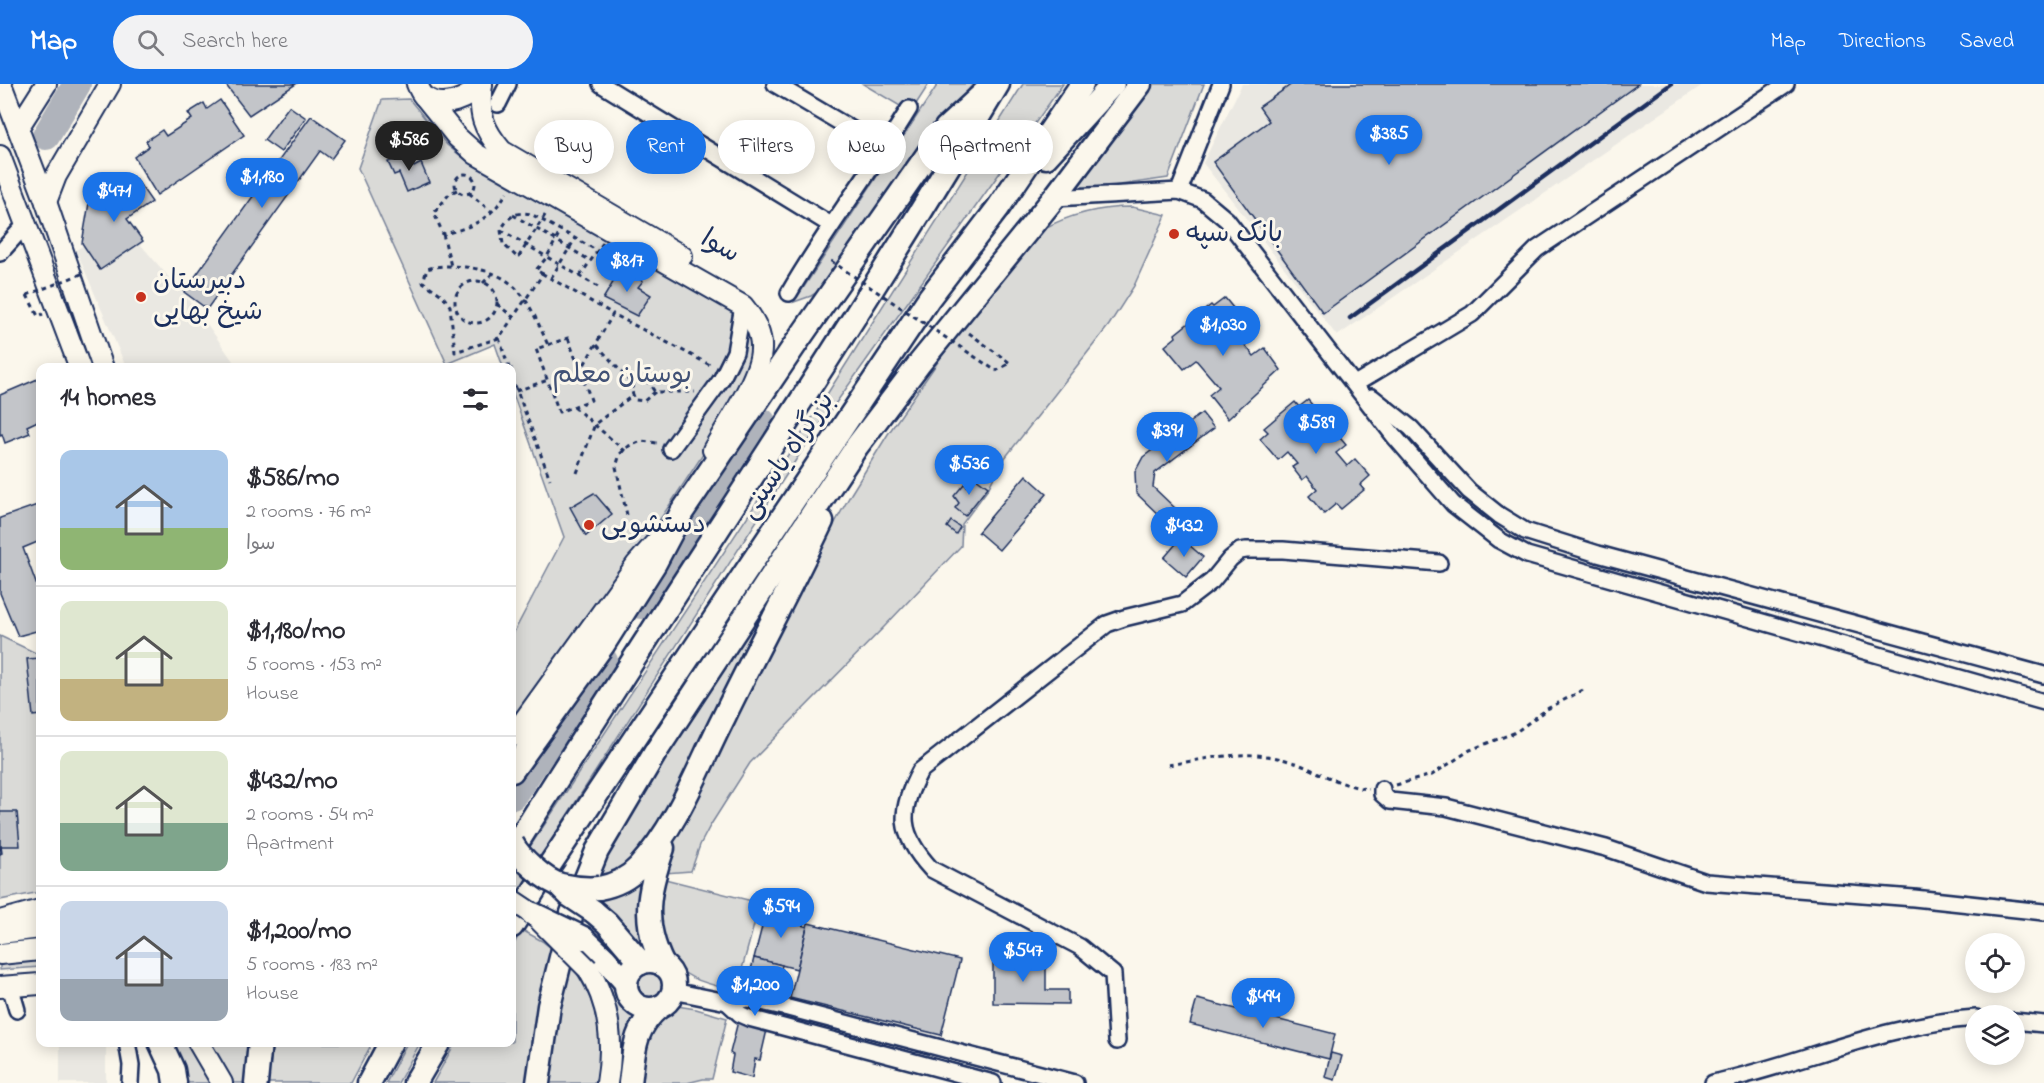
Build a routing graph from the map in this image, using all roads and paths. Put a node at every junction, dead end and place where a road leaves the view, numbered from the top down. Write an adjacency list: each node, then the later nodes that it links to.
1 (2, 84): 19 (main road)
2 (46, 84): 19 (main road)
3 (111, 84): 28 (main road)
4 (482, 84): 14 (main road); 61 (main road, سوا)
5 (508, 84): 15 (street)
6 (601, 84): 34 (street)
7 (775, 84): 17 (street)
8 (996, 84): 89 (highway); 100 (highway, بزرگراه یاسینی)
9 (1082, 84): 29 (highway, بزرگراه یاسینی)
10 (1113, 84): 29 (highway)
11 (1140, 84): 26 (highway)
12 (1221, 84): 24 (street)
13 (1786, 84): 76 (street)
14 (420, 90): 22 (main road, سوا)
15 (498, 104)
16 (909, 109): 18 (street)
17 (836, 120)
18 (902, 120)
19 (18, 128): 28 (main road)
20 (0, 156): 33 (main road)
21 (867, 174): 34 (street)
22 (516, 177): 27 (main road, سوا); 30 (path)
23 (457, 190): 25 (path); 25 (path); 39 (path)
24 (1179, 191): 26 (street); 76 (street)
25 (469, 193): 30 (path)
26 (1054, 198): 66 (highway)
27 (555, 200): 32 (path); 38 (main road, سوا)
28 (46, 202): 71 (main road)
29 (998, 208): 102 (highway, بزرگراه یاسینی)
30 (492, 212): 39 (path)
31 (513, 215): 32 (path); 35 (path); 36 (path)
32 (543, 220): 35 (path); 37 (path)
33 (26, 224): 45 (street); 70 (main road)
34 (831, 225): 59 (street)
35 (537, 229): 41 (path); 42 (path)
36 (501, 231): 42 (path); 42 (path)
37 (561, 231): 40 (path); 41 (path)
38 (610, 232): 44 (path); 61 (main road, سوا)
39 (443, 234): 50 (path)
40 (575, 238): 43 (path); 44 (path)
41 (556, 240): 43 (path); 46 (path)
42 (527, 245): 46 (path)
43 (569, 248): 47 (path); 49 (path)
44 (598, 251): 47 (path); 51 (path)
45 (0, 253)
46 (547, 257): 49 (path); 54 (path)
47 (591, 261): 55 (path)
48 (831, 261): 66 (path, bridge)
49 (560, 264): 55 (path); 56 (path)
50 (451, 266): 53 (path); 67 (path)
51 (601, 269)
52 (84, 273): 64 (path, bridge)
53 (493, 273): 57 (path); 60 (path)
54 (543, 273): 56 (path); 60 (path)
55 (580, 276): 58 (path)
56 (551, 278): 63 (path)
57 (483, 283): 62 (path); 62 (path)
58 (598, 287)
59 (789, 293)
60 (525, 299): 65 (path); 69 (path)
61 (740, 303): 84 (street); 89 (main road, سوا)
62 (497, 304): 65 (path)
63 (613, 314): 68 (path); 73 (path)
64 (38, 316)
65 (513, 317): 67 (path)
66 (953, 321): 85 (highway)
67 (499, 338): 72 (path)
68 (596, 344): 74 (path); 77 (path)
69 (548, 345): 74 (path); 75 (path)
70 (78, 363)
71 (101, 363)
72 (506, 363)
73 (716, 368)
74 (580, 372): 82 (path)
75 (548, 380): 78 (path); 82 (path)
76 (1355, 384): 92 (street); 94 (street)
77 (634, 386): 79 (path); 81 (path)
78 (516, 392): 88 (path)
79 (655, 392): 80 (path); 81 (path)
80 (697, 392)
81 (633, 395): 83 (path)
82 (573, 407): 83 (path)
83 (595, 424): 86 (path); 87 (path)
84 (664, 446): 86 (path)
85 (857, 446): 99 (highway); 135 (highway)
86 (625, 451): 90 (path)
87 (577, 473)
88 (550, 479)
89 (682, 512): 95 (main road, سوا); 96 (highway)
90 (627, 515)
91 (1439, 563): 122 (street)
92 (2044, 675)
93 (1585, 689): 98 (path)
94 (2044, 702)
95 (516, 731)
96 (516, 765)
97 (1168, 765): 98 (path)
98 (1382, 789): 104 (street)
99 (671, 825): 102 (highway, bridge); 112 (highway)
100 (516, 840)
101 (516, 850): 102 (highway, bridge)
102 (554, 875): 107 (highway, بزرگراه یاسینی); 112 (highway, bridge)
103 (36, 911): 106 (main road)
104 (2044, 912)
105 (522, 914): 113 (highway, bridge); 136 (main road, bridge)
106 (0, 921)
107 (516, 921)
108 (36, 928): 109 (main road)
109 (0, 933)
110 (36, 950): 111 (main road)
111 (0, 954)
112 (652, 964): 113 (highway); 116 (highway)
113 (626, 983): 116 (highway)
114 (36, 984): 115 (main road)
115 (5, 987): 118 (street)
116 (666, 999): 117 (street); 137 (highway)
117 (727, 1002): 138 (street); 139 (street)
118 (17, 1010)
119 (1965, 1019): 140 (street)
120 (2025, 1022): 121 (street)
121 (2044, 1024)
122 (1116, 1041)
123 (128, 1047): 129 (street)
124 (162, 1047): 130 (highway)
125 (201, 1047): 131 (main road)
126 (260, 1047): 132 (highway)
127 (388, 1047): 133 (highway)
128 (436, 1047): 134 (highway)
129 (130, 1083)
130 (174, 1083)
131 (222, 1083)
132 (256, 1083)
133 (369, 1083)
134 (415, 1083)
135 (538, 1083)
136 (607, 1083)
137 (630, 1083)
138 (993, 1083)
139 (1075, 1083)
140 (1713, 1083)

